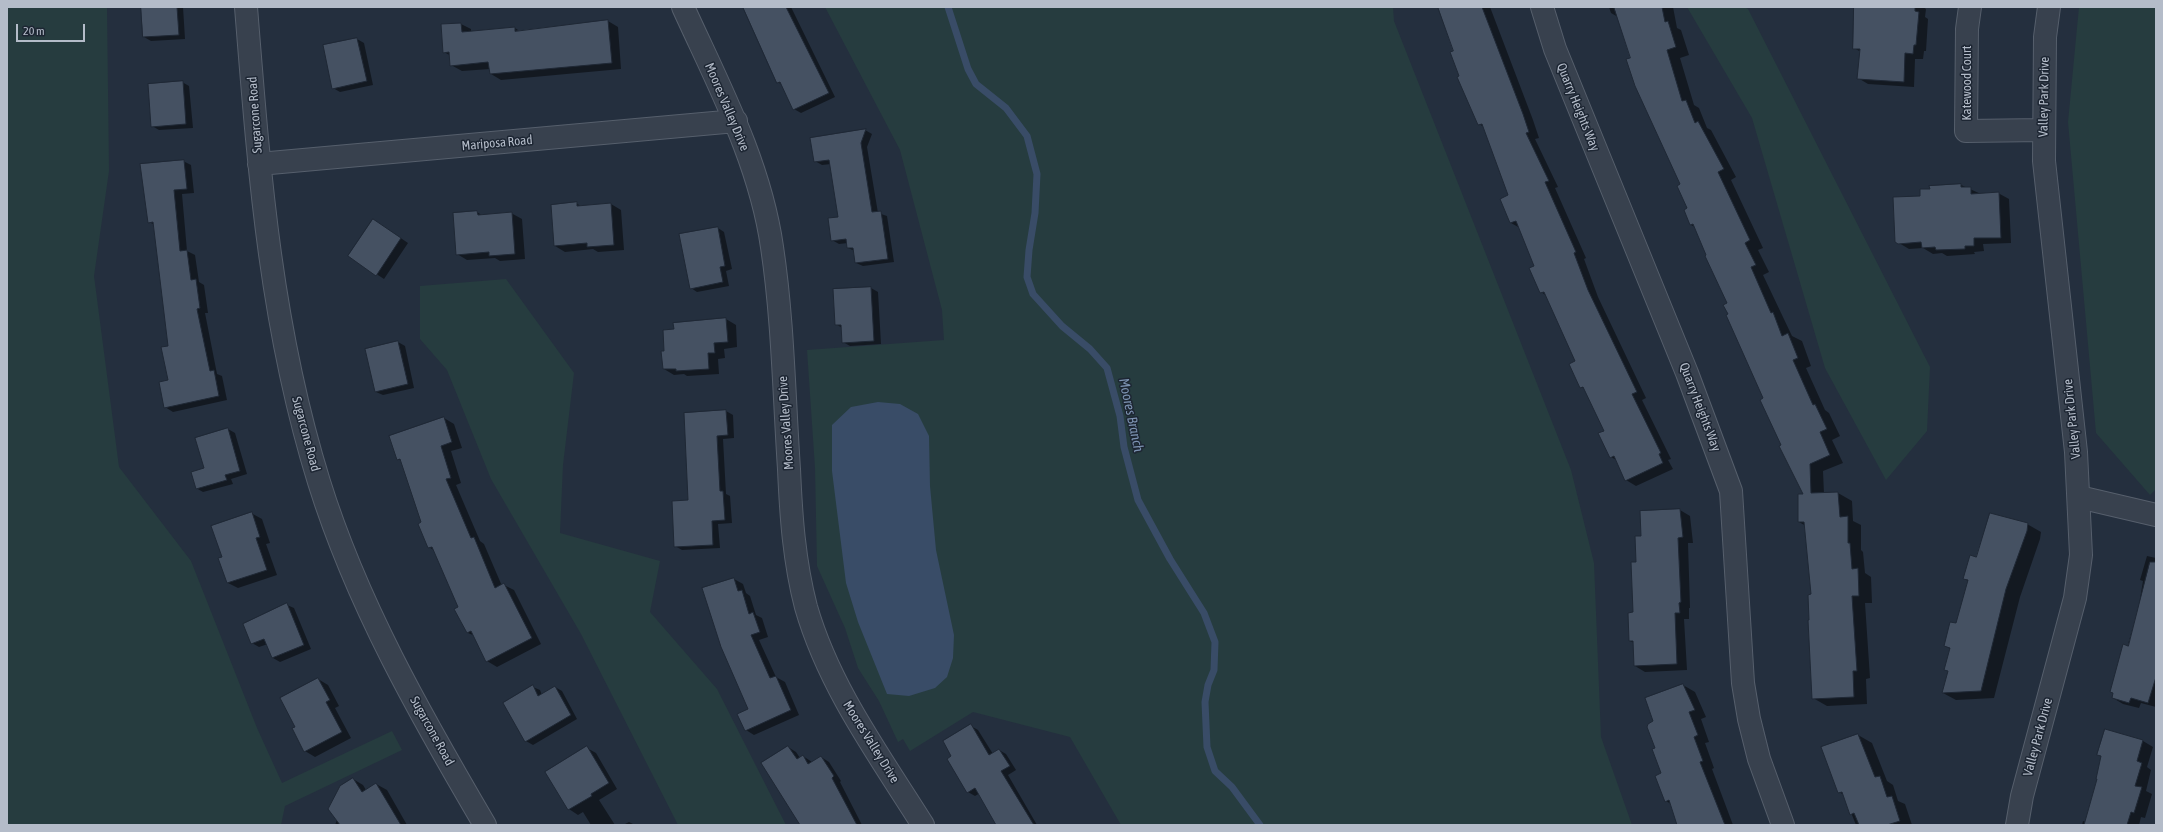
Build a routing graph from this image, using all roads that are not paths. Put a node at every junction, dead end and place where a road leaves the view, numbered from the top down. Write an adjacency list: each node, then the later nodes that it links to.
1 (246, 7): 8 (street, Sugarcone Road)
2 (683, 7): 6 (street, Moores Valley Drive)
3 (1542, 7): 13 (street, Quarry Heights Way)
4 (1970, 7): 7 (street, Katewood Court)
5 (2049, 7): 7 (street, Valley Park Drive)
6 (736, 121): 8 (street, Mariposa Road); 12 (street, Moores Valley Drive)
7 (2043, 130): 9 (street, Valley Park Drive)
8 (259, 164): 11 (street, Sugarcone Road)
9 (2079, 497): 10 (street); 14 (street, Valley Park Drive)
10 (2156, 515)
11 (485, 825)
12 (923, 825)
13 (1783, 825)
14 (2017, 825)

